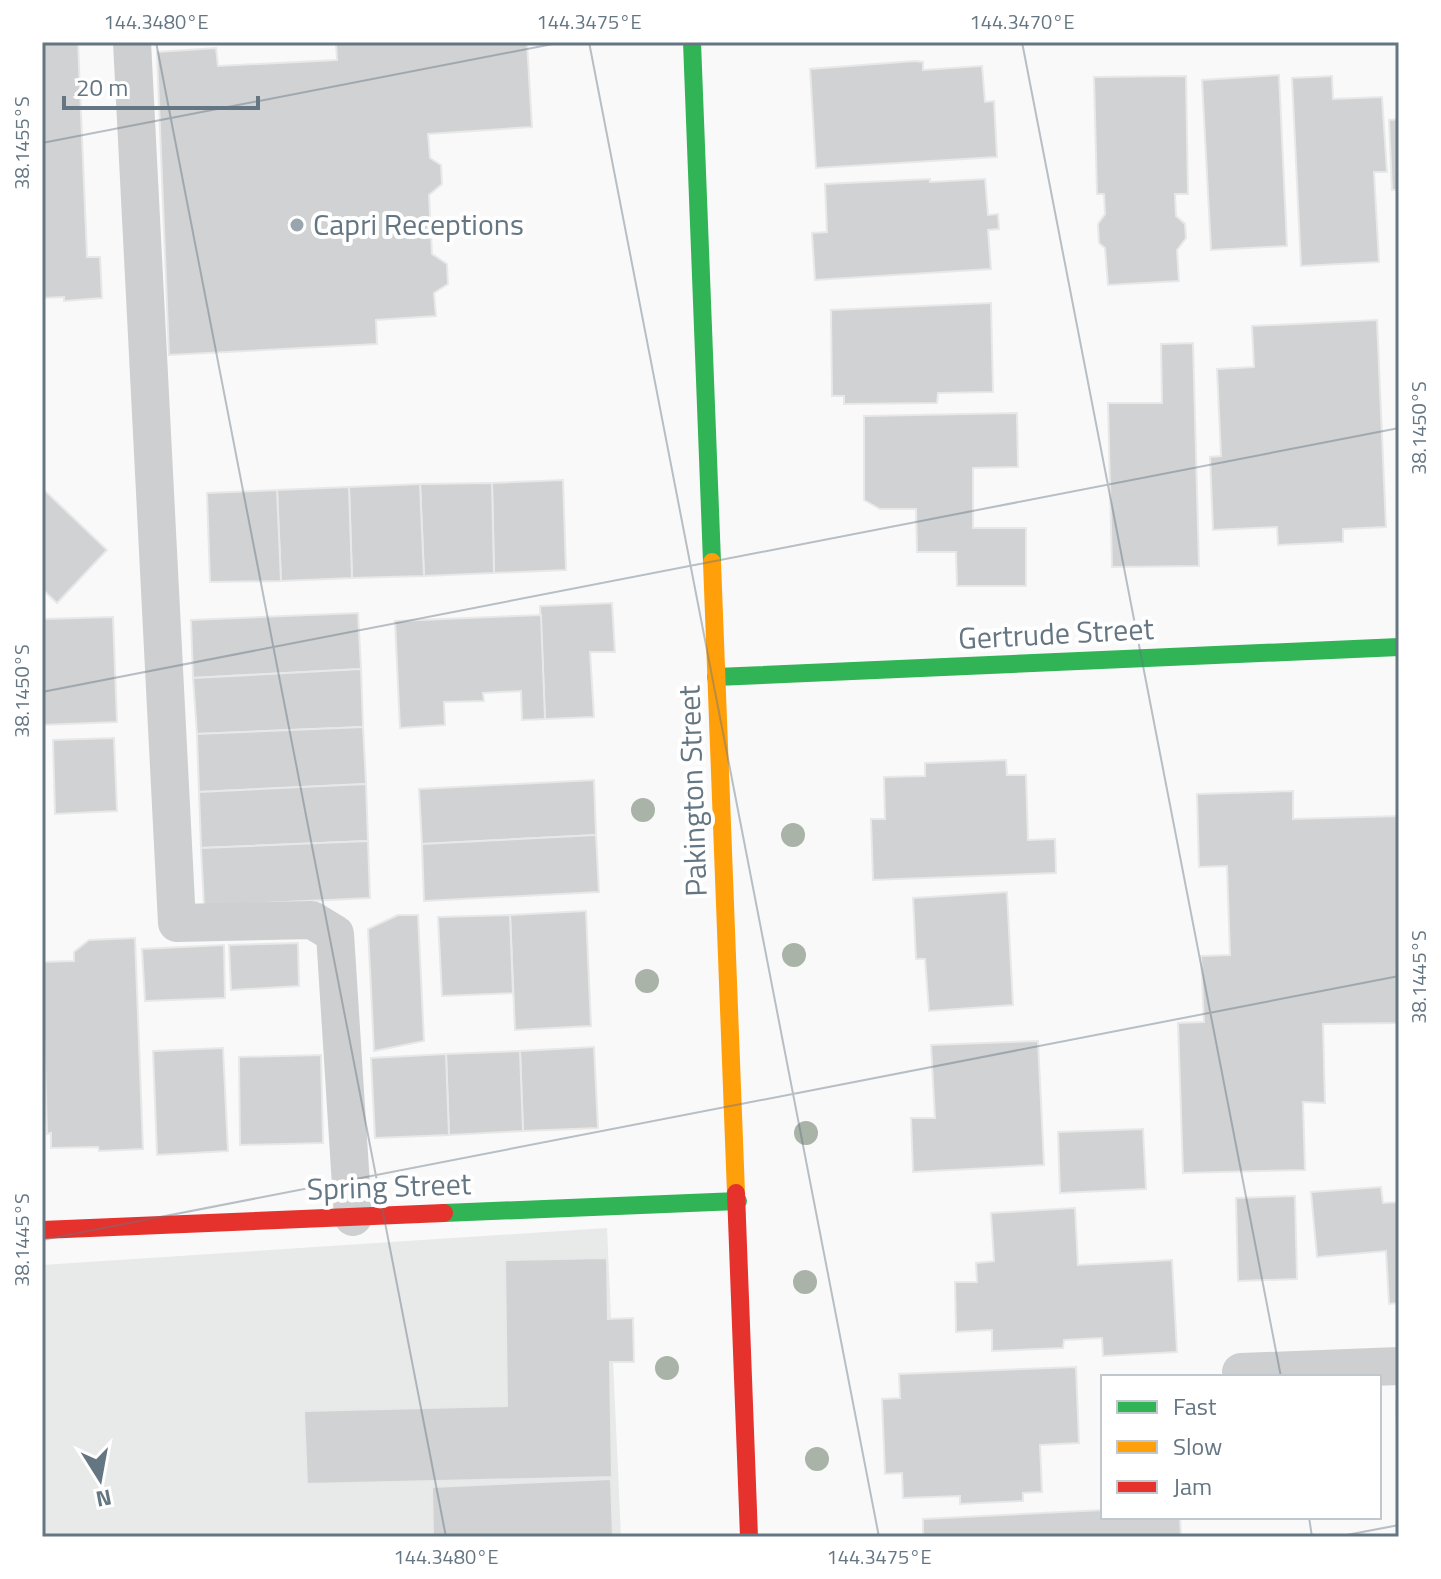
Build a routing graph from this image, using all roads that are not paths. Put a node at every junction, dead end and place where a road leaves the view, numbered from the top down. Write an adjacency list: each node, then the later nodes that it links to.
1 (132, 42): 6 (lane)
2 (692, 42): 4 (street, Pakington Street)
3 (1399, 647): 4 (street, Gertrude Street)
4 (716, 677): 5 (street, Pakington Street)
5 (738, 1201): 6 (street, Spring Street); 10 (street, Pakington Street)
6 (353, 1217): 7 (street, Spring Street)
7 (42, 1230)
8 (1399, 1366): 9 (lane)
9 (1241, 1372)
10 (749, 1537)

